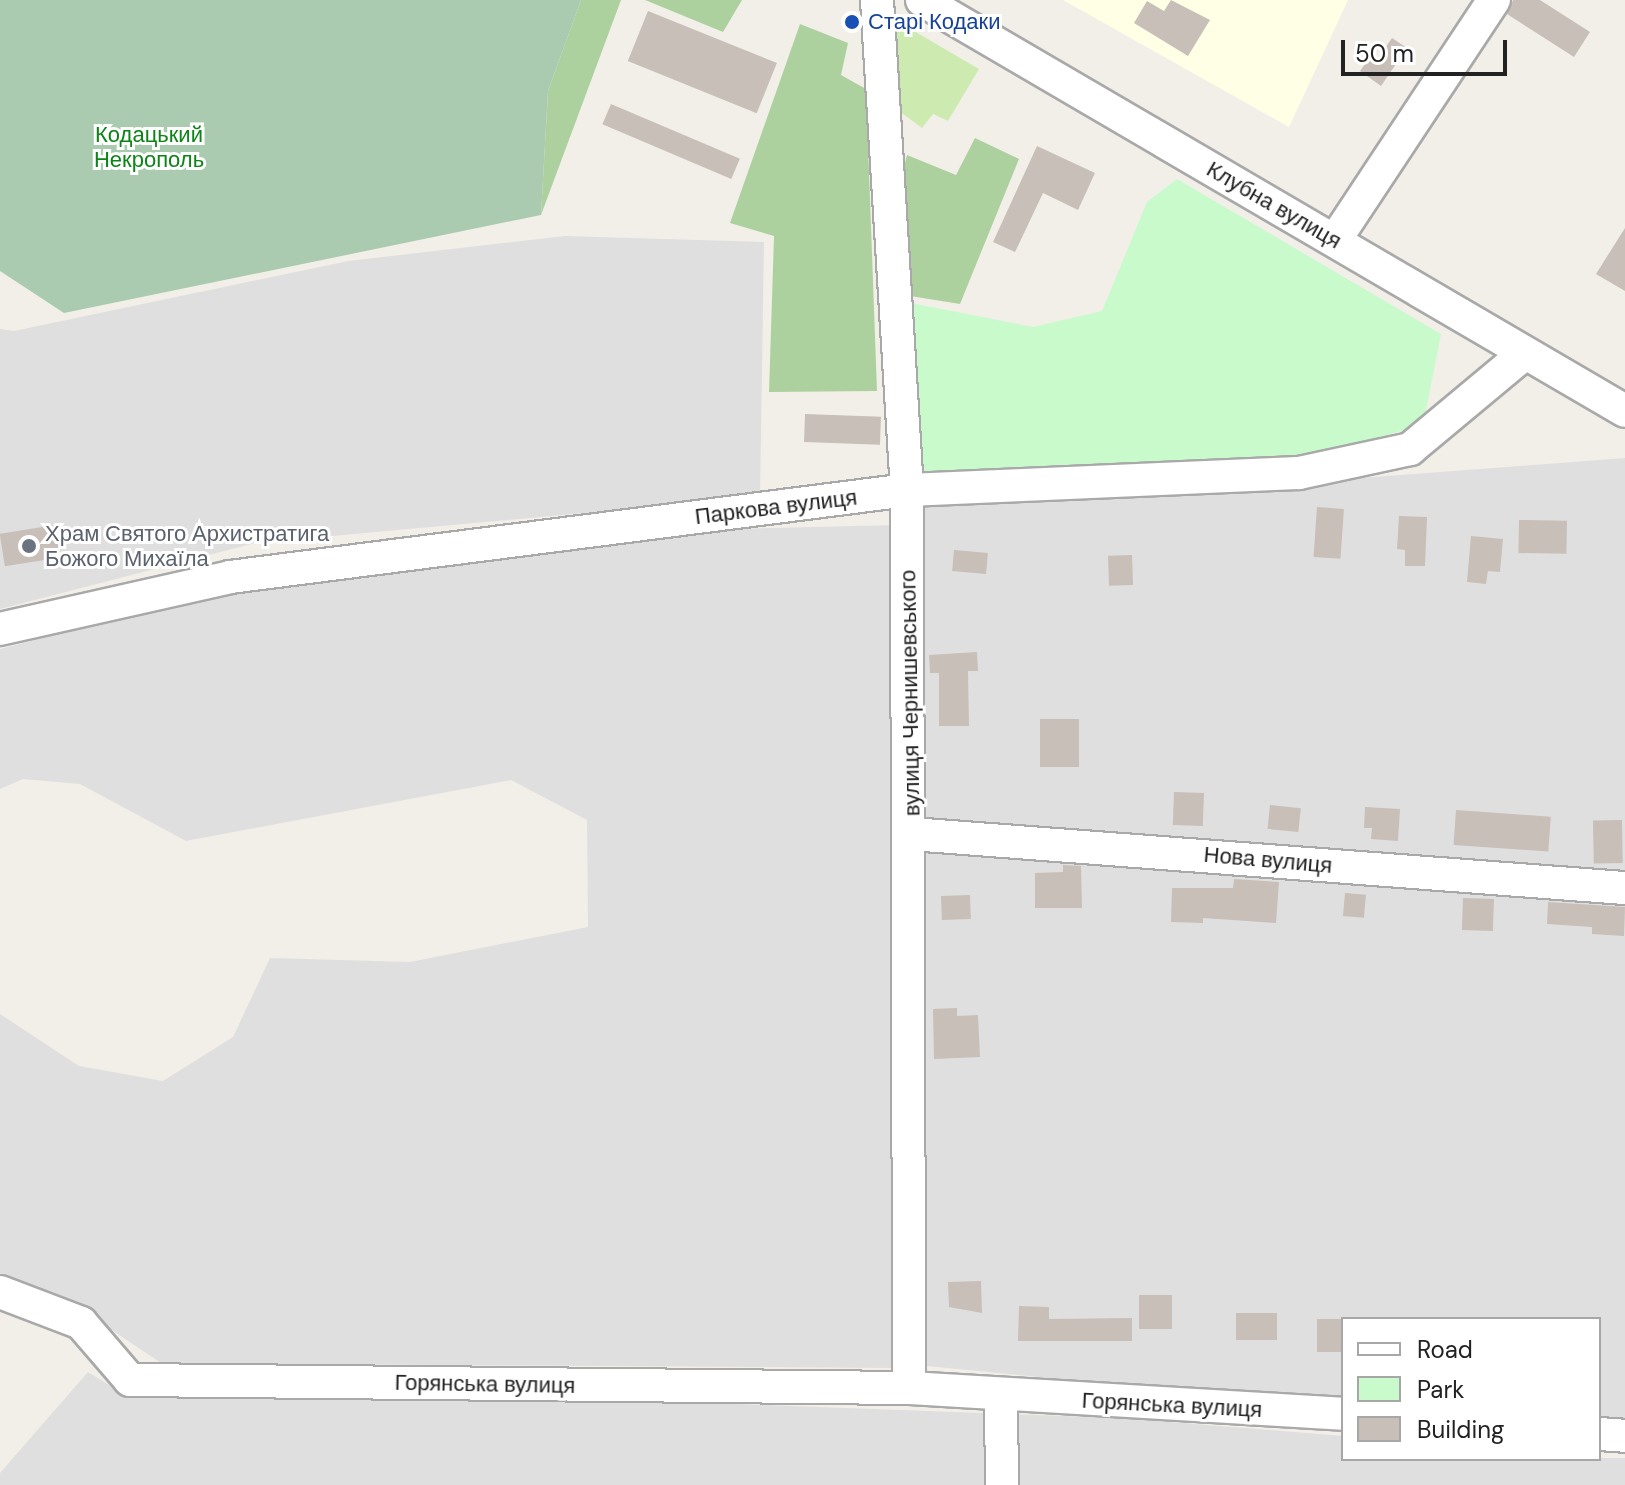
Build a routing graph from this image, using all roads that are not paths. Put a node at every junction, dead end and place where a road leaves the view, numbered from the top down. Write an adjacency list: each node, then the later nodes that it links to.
1 (877, 0): 7 (street, вулиця Чернишевського)
2 (1494, 0): 4 (street)
3 (926, 1): 4 (street, Клубна вулиця)
4 (1335, 240): 5 (street, Клубна вулиця)
5 (1523, 355): 6 (street, Клубна вулиця); 7 (street, Паркова вулиця)
6 (1625, 411)
7 (907, 490): 8 (street, Паркова вулиця); 9 (street, вулиця Чернишевського)
8 (0, 629)
9 (911, 834): 10 (street, Нова вулиця); 12 (street, вулиця Чернишевського)
10 (1625, 888)
11 (0, 1292): 12 (street, Горянська вулиця)
12 (909, 1388): 13 (street, Горянська вулиця)
13 (1001, 1396): 14 (street, Горянська вулиця); 17 (street)
14 (1341, 1414)
15 (1601, 1434): 16 (street)
16 (1625, 1436)
17 (1002, 1485)

